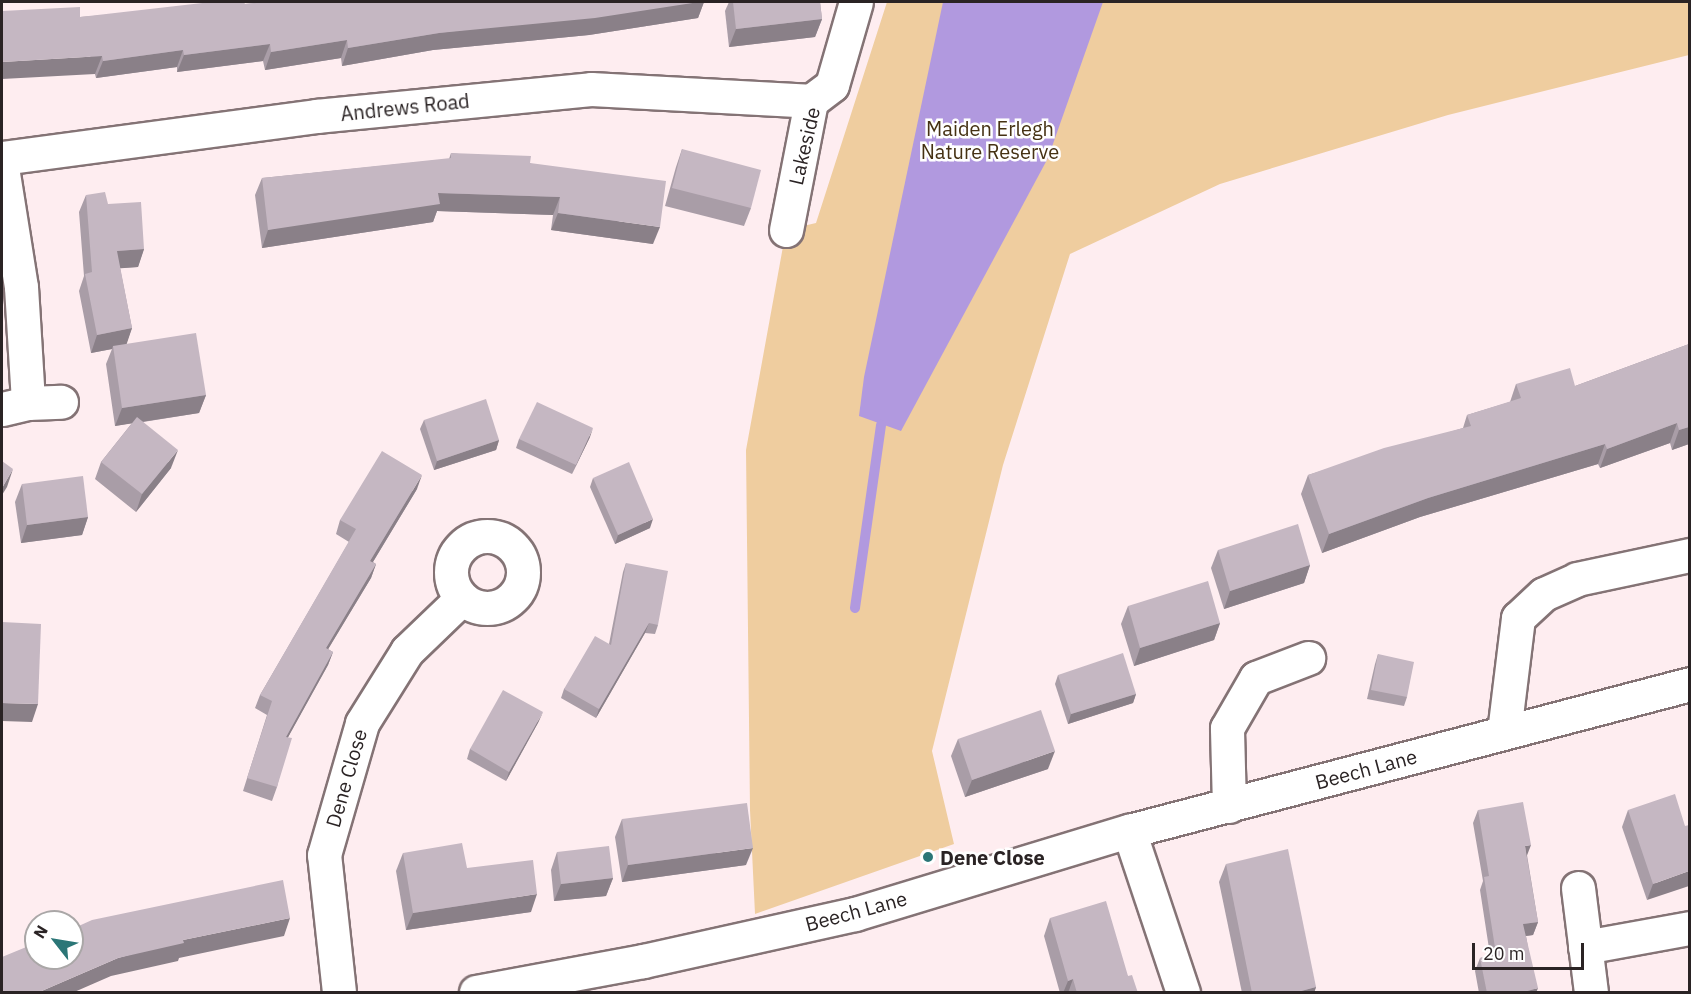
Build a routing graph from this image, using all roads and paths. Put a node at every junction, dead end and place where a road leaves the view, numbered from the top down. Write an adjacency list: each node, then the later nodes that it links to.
1 (856, 2): 2 (street, Lakeside)
2 (811, 101): 3 (street, Andrews Road); 5 (street, Lakeside)
3 (2, 158)
4 (2, 167): 7 (street)
5 (786, 230)
6 (61, 402): 7 (street)
7 (15, 406)
8 (1689, 555): 12 (street)
9 (462, 598): 18 (street, Dene Close)
10 (1308, 658): 13 (street)
11 (1689, 684): 12 (street, Beech Lane)
12 (1504, 732): 13 (street, Beech Lane)
13 (1229, 806): 14 (street, Beech Lane)
14 (1129, 831): 19 (street, Beech Lane); 20 (street)
15 (1578, 888): 17 (street)
16 (1689, 928): 17 (street)
17 (1585, 947): 21 (street)
18 (339, 993)
19 (476, 993)
20 (1184, 993)
21 (1591, 993)

